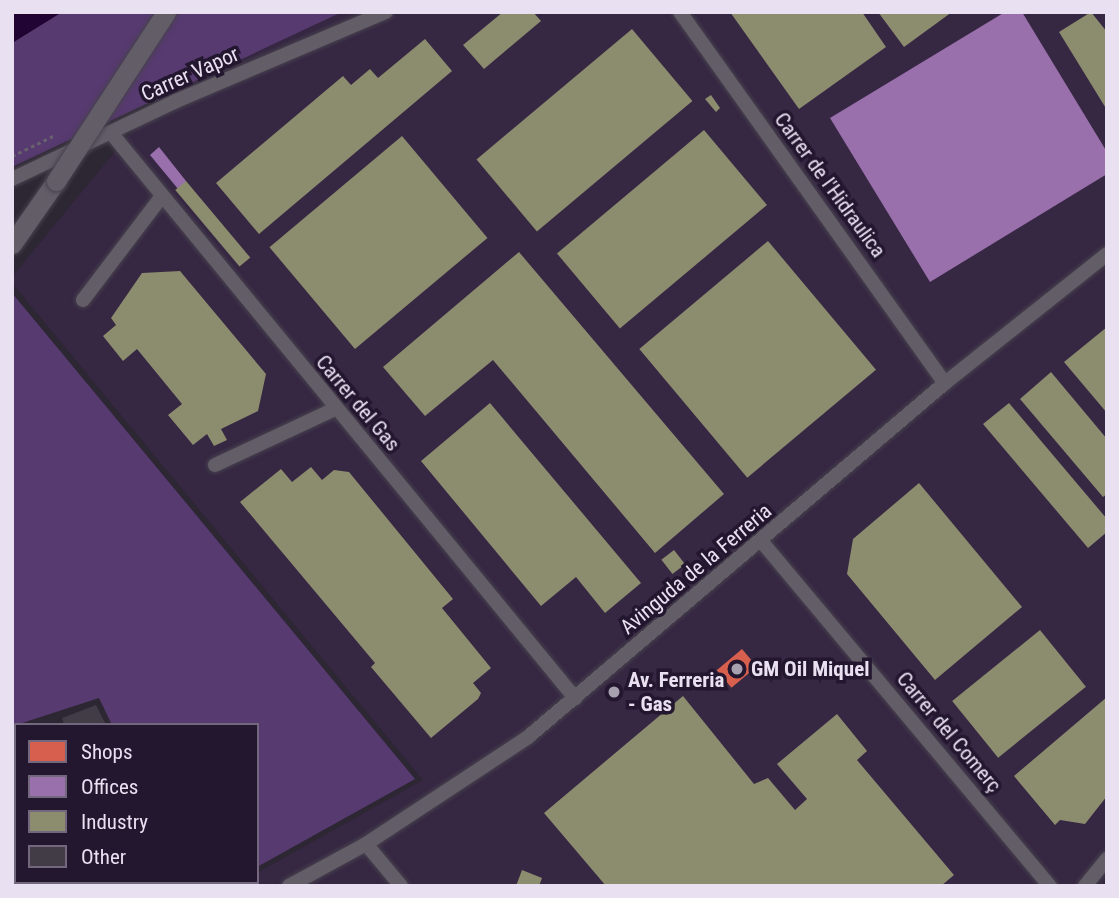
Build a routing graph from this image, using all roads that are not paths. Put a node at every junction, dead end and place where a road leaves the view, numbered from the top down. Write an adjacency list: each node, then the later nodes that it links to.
1 (166, 12): 7 (main road, bridge)
2 (386, 12): 4 (street, Carrer Vapor)
3 (680, 12): 10 (street, Carrer de l'Hidraulica)
4 (112, 134): 5 (street, Carrer Vapor); 6 (street, Carrer del Gas)
5 (12, 178)
6 (162, 196): 9 (street); 11 (street, Carrer del Gas)
7 (12, 244)
8 (1107, 254): 10 (street, Avinguda de la Ferreria)
9 (83, 300)
10 (945, 383): 13 (street, Avinguda de la Ferreria)
11 (335, 409): 12 (street); 14 (street, Carrer del Gas)
12 (215, 465)
13 (762, 542): 14 (street, Avinguda de la Ferreria); 19 (street, Carrer del Comerç)
14 (575, 698): 15 (street, Avinguda de la Ferreria)
15 (366, 844): 17 (street, Avinguda de la Ferreria); 18 (street)
16 (1107, 859): 20 (street)
17 (289, 886)
18 (401, 886)
19 (1050, 886)
20 (1085, 886)

